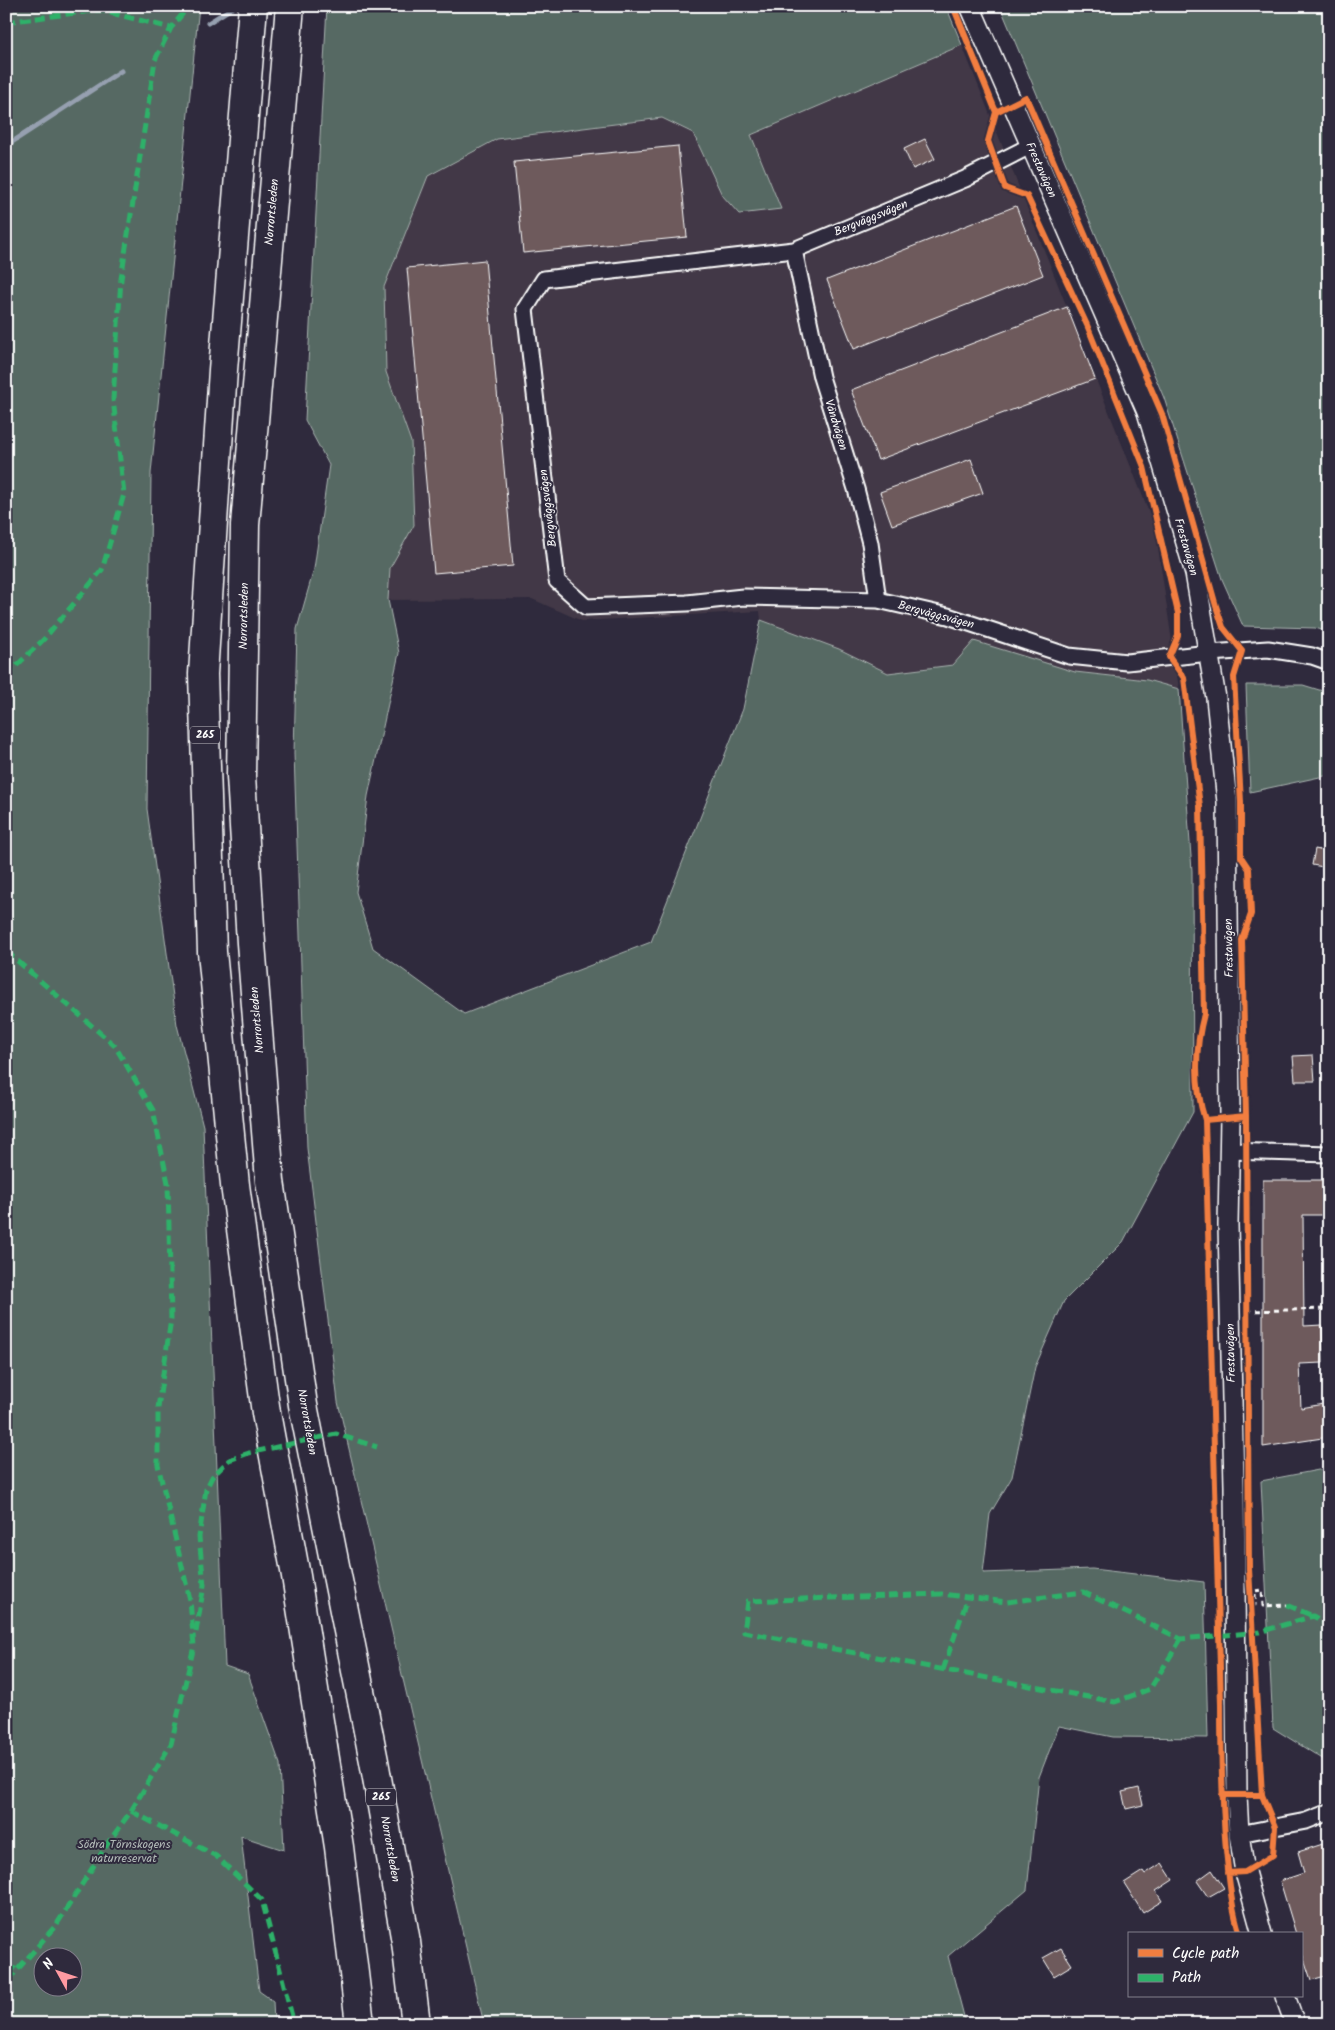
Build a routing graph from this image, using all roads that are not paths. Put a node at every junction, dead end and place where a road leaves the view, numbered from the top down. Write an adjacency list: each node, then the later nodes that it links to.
1 (253, 6): 15 (highway, 265)
2 (290, 6): 16 (highway, Norrortsleden / 265)
3 (970, 6): 4 (street, Frestavägen)
4 (1030, 146): 5 (street, Bergväggsvägen); 7 (street, Frestavägen)
5 (794, 250): 6 (street, Vändvägen); 6 (street, Bergväggsvägen)
6 (878, 600): 7 (street, Bergväggsvägen)
7 (1209, 652): 8 (street, Bergväggsvägen); 9 (street, Frestavägen)
8 (1329, 662)
9 (1230, 1151): 10 (street); 12 (street, Frestavägen)
10 (1329, 1154)
11 (1329, 1812): 12 (street)
12 (1239, 1834): 13 (street, Frestavägen)
13 (1261, 1932)
14 (1285, 1998): 17 (street)
15 (360, 2024)
16 (416, 2024)
17 (1295, 2024)

